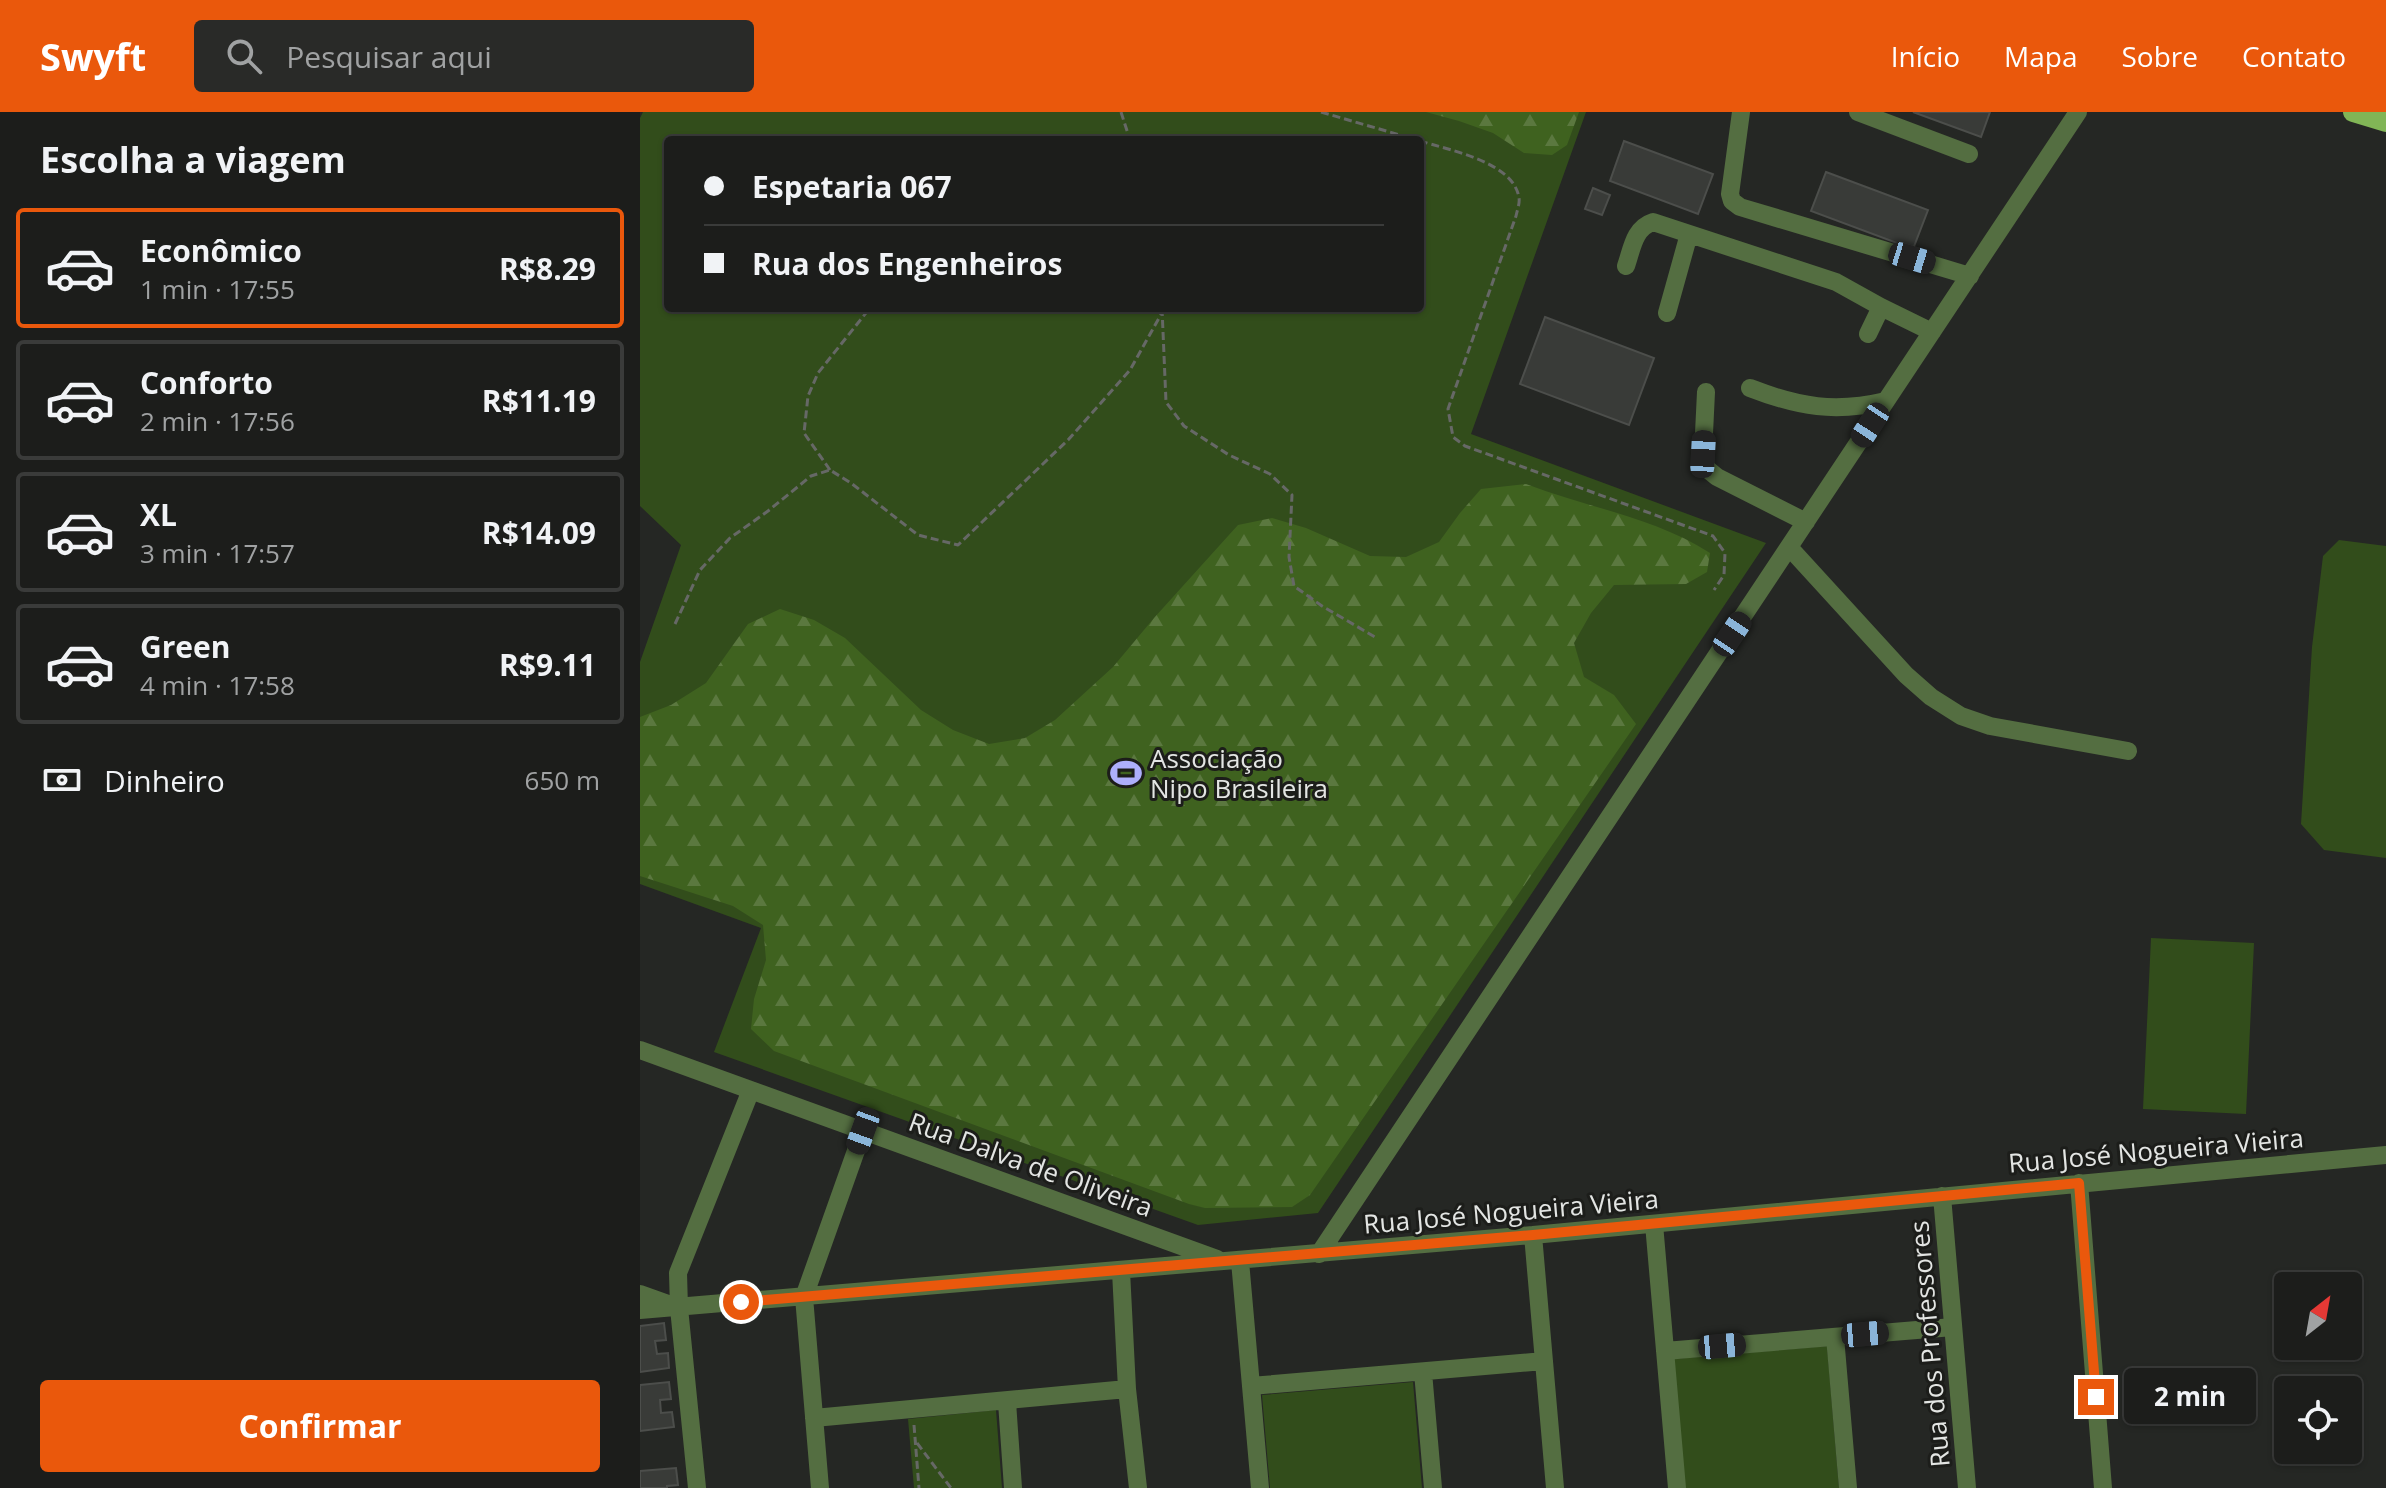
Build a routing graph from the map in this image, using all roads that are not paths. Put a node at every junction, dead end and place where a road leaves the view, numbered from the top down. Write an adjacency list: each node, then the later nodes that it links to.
1 (1741, 112): 9 (street)
2 (1858, 112): 6 (street)
3 (2078, 112): 9 (street)
4 (2353, 112): 5 (main road)
5 (2386, 122)
6 (1969, 154)
7 (1689, 234): 8 (street); 10 (street); 11 (street)
8 (1626, 266)
9 (1970, 276): 12 (street)
10 (1881, 307): 12 (street); 13 (street)
11 (1667, 313)
12 (1932, 332): 16 (street)
13 (1868, 334)
14 (1750, 388): 16 (street)
15 (1706, 392): 17 (street)
16 (1886, 401): 17 (street)
17 (1806, 522): 18 (street)
18 (1789, 547): 19 (street); 28 (street)
19 (2128, 751)
20 (640, 1050): 21 (street, Rua Dalva de Oliveira)
21 (751, 1090): 22 (street, Rua Dalva de Oliveira); 33 (street)
22 (863, 1131): 29 (street, Rua Dalva de Oliveira); 32 (street)
23 (2386, 1155): 24 (street, Rua José Nogueira Vieira)
24 (2079, 1183): 25 (street, Rua José Nogueira Vieira); 54 (street)
25 (1942, 1196): 26 (street, Rua José Nogueira Vieira); 35 (street, Rua dos Professores)
26 (1654, 1224): 27 (street, Rua José Nogueira Vieira); 37 (street)
27 (1533, 1235): 28 (street, Rua José Nogueira Vieira); 38 (street)
28 (1319, 1254): 29 (street, Rua José Nogueira Vieira)
29 (1232, 1261): 30 (street, Rua José Nogueira Vieira); 40 (street)
30 (1121, 1271): 32 (street, Rua José Nogueira Vieira); 41 (street)
31 (640, 1294): 33 (street)
32 (804, 1297): 33 (street, Rua José Nogueira Vieira); 43 (street)
33 (679, 1308): 34 (street, Rua José Nogueira Vieira); 44 (street)
34 (640, 1310)
35 (1953, 1327): 36 (street); 53 (street, Rua dos Professores)
36 (1835, 1337): 37 (street); 52 (street)
37 (1665, 1351): 51 (street)
38 (1544, 1361): 39 (street); 50 (street)
39 (1423, 1372): 40 (street); 49 (street)
40 (1251, 1386): 48 (street)
41 (1127, 1389): 42 (street); 47 (street)
42 (1007, 1402): 43 (street); 46 (street)
43 (814, 1418): 45 (street)
44 (697, 1488)
45 (820, 1488)
46 (1013, 1488)
47 (1138, 1488)
48 (1260, 1488)
49 (1433, 1488)
50 (1555, 1488)
51 (1677, 1488)
52 (1848, 1488)
53 (1967, 1488)
54 (2103, 1488)

